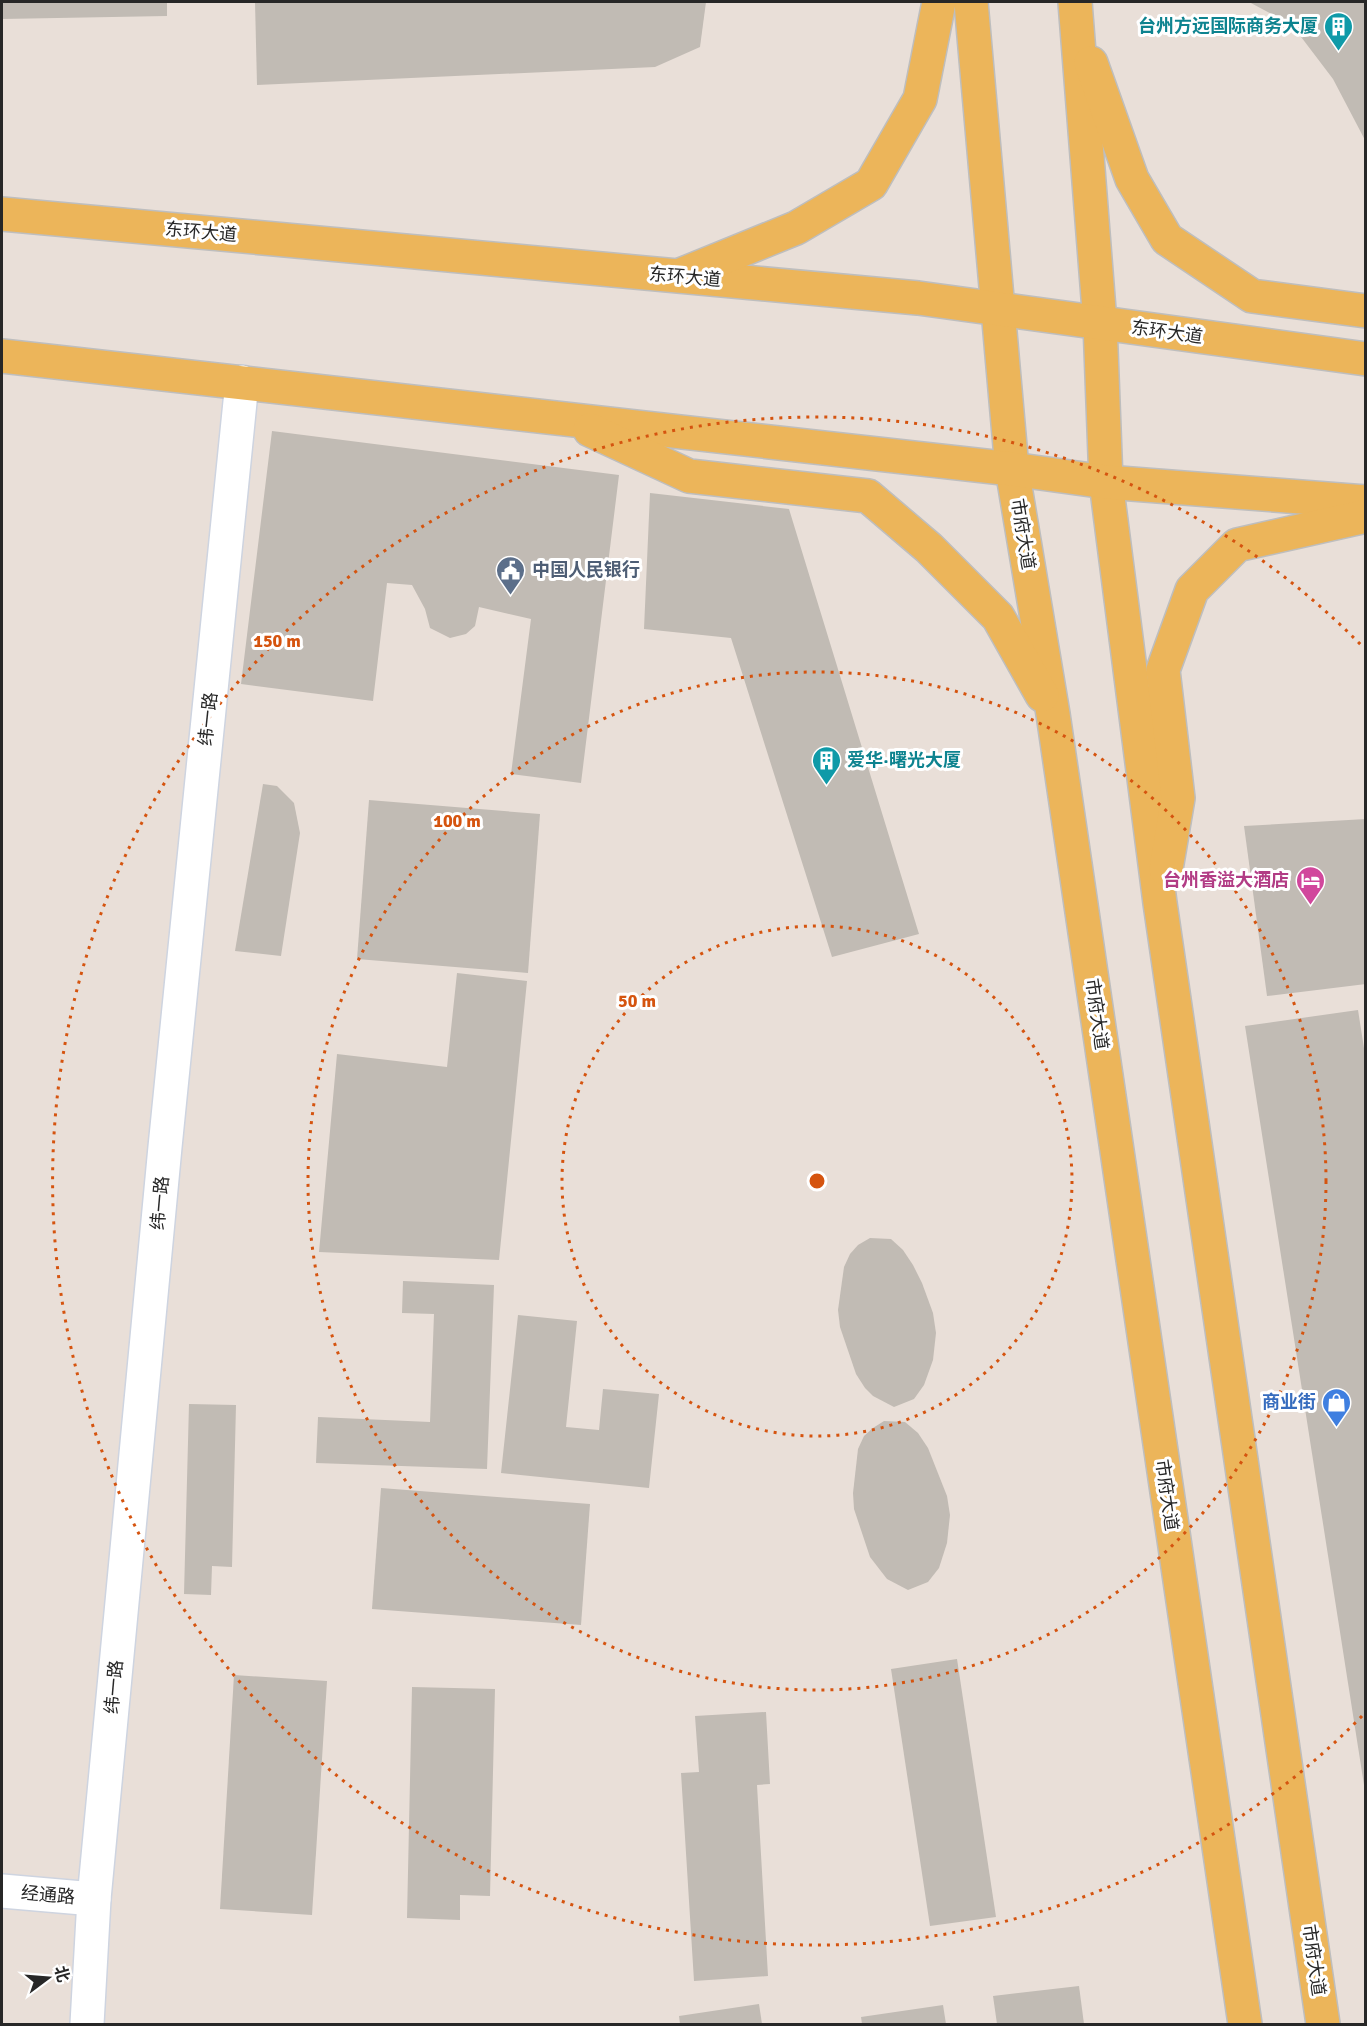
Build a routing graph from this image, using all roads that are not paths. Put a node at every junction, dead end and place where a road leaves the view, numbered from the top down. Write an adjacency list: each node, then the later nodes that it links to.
1 (939, 2): 5 (main road)
2 (971, 2): 6 (main road, 市府大道)
3 (1076, 12): 7 (main road); 8 (main road, 市府大道)
4 (2, 214): 5 (main road, 东环大道)
5 (678, 276): 6 (main road, 东环大道)
6 (998, 309): 8 (main road, 东环大道); 13 (main road, 市府大道)
7 (1365, 310)
8 (1100, 323): 10 (main road, 东环大道); 14 (main road, 市府大道)
9 (2, 356): 11 (main road)
10 (1365, 359)
11 (242, 382): 12 (main road); 20 (street, 纬一路)
12 (567, 419): 13 (main road); 17 (main road)
13 (1012, 469): 14 (main road); 17 (main road, 市府大道)
14 (1106, 482): 15 (main road); 18 (main road, 市府大道)
15 (1365, 502)
16 (1365, 516): 18 (main road)
17 (1053, 714): 22 (main road, 市府大道)
18 (1160, 903): 23 (main road, 市府大道)
19 (2, 1891): 20 (street, 经通路)
20 (94, 1899): 21 (street, 纬一路)
21 (87, 2025)
22 (1245, 2025)
23 (1323, 2025)

